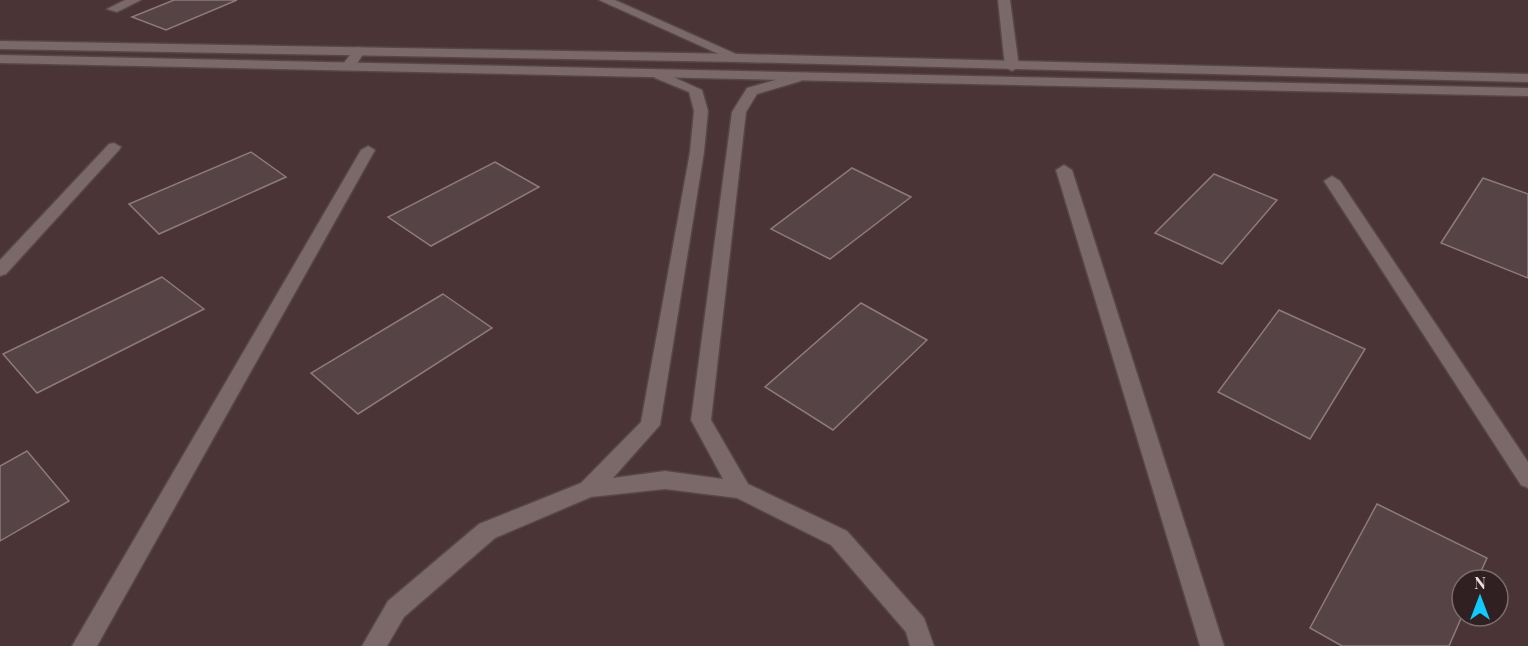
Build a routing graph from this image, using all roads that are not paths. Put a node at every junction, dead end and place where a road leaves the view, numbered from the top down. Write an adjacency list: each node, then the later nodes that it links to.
1 (135, 0): 4 (street)
2 (605, 0): 7 (street)
3 (1004, 0): 10 (street)
4 (113, 9)
5 (0, 45): 6 (street)
6 (359, 51): 7 (street); 9 (street)
7 (739, 58): 10 (street)
8 (0, 59): 9 (street)
9 (348, 67): 11 (street)
10 (1012, 67): 13 (street)
11 (660, 75): 12 (street); 21 (street)
12 (796, 78): 14 (street); 22 (street)
13 (1528, 78)
14 (1528, 92)
15 (114, 147): 19 (street)
16 (368, 150): 23 (street)
17 (1064, 170): 26 (street)
18 (1332, 181): 20 (street)
19 (0, 270)
20 (1528, 479)
21 (589, 489): 22 (street); 24 (street)
22 (740, 490): 25 (street)
23 (84, 646)
24 (374, 646)
25 (922, 646)
26 (1212, 646)

